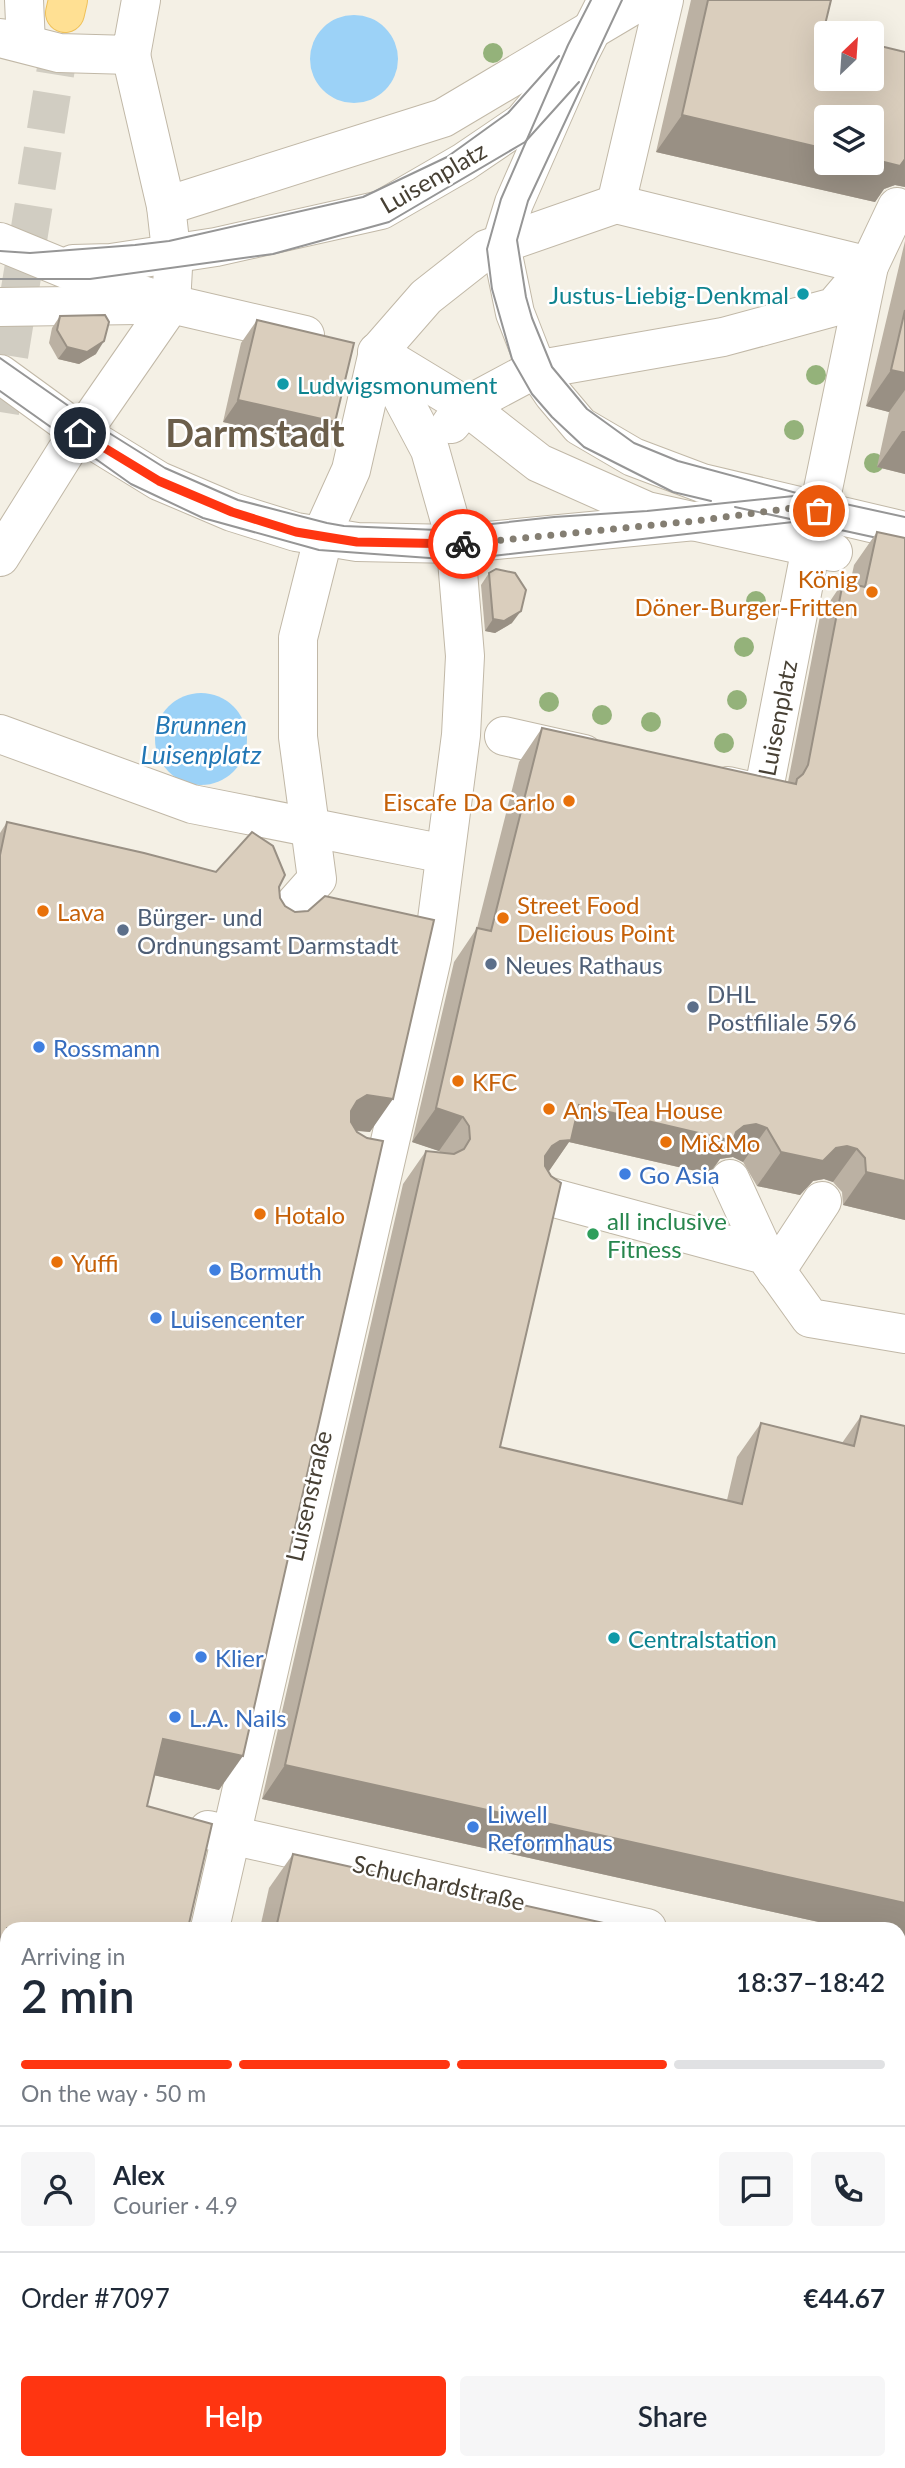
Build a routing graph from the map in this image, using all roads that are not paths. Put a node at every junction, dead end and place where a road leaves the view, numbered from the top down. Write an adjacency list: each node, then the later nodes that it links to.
1 (24, 0): 6 (street)
2 (141, 0): 7 (street)
3 (642, 0): 5 (street, Luisenplatz)
4 (664, 0): 8 (street)
5 (593, 28): 9 (street, Luisenplatz); 12 (street); 13 (street, Luisenplatz)
6 (13, 41): 7 (street)
7 (131, 55): 9 (street)
8 (616, 204): 12 (street); 16 (street)
9 (166, 206): 13 (street)
10 (897, 207): 16 (street, Luisenplatz)
11 (0, 242): 15 (street, Luisenplatz)
12 (501, 245): 19 (street); 20 (street)
13 (171, 254): 15 (street, Luisenplatz); 17 (street)
14 (0, 262): 15 (street, Luisenplatz)
15 (58, 265): 17 (street, Luisenplatz)
16 (869, 266): 20 (street, Luisenplatz); 26 (street, Luisenplatz)
17 (172, 304): 18 (street, Luisenplatz); 19 (street, Luisenplatz); 23 (street)
18 (0, 307)
19 (377, 352): 22 (street, Luisenplatz); 24 (street); 28 (street)
20 (538, 372): 22 (street, Luisenplatz); 26 (street)
21 (0, 374): 23 (street, Luisenplatz)
22 (466, 406): 24 (street, Luisenplatz); 25 (street, Luisenplatz)
23 (80, 433): 28 (street, Luisenplatz); 30 (street)
24 (430, 450): 29 (street)
25 (695, 521): 26 (street, Luisenplatz); 29 (street, Luisenplatz)
26 (821, 527): 27 (street); 34 (street, Luisenplatz)
27 (905, 531)
28 (322, 536): 29 (street, Luisenplatz); 35 (street)
29 (455, 544): 31 (street)
30 (0, 557)
31 (463, 691): 33 (street); 36 (street)
32 (0, 734): 35 (street)
33 (613, 760)
34 (695, 779)
35 (310, 827): 36 (street); 37 (street)
36 (446, 855): 38 (street, Luisenstraße)
37 (277, 924)
38 (367, 1153): 39 (street); 45 (street, Luisenstraße)
39 (425, 1167)
40 (730, 1179): 43 (street)
41 (542, 1195): 43 (street)
42 (822, 1200): 43 (street)
43 (771, 1263): 44 (street)
44 (905, 1334)
45 (214, 1831): 46 (street, Luisenstraße); 47 (street, Schuchardstraße)
46 (210, 1922)
47 (620, 1922)

